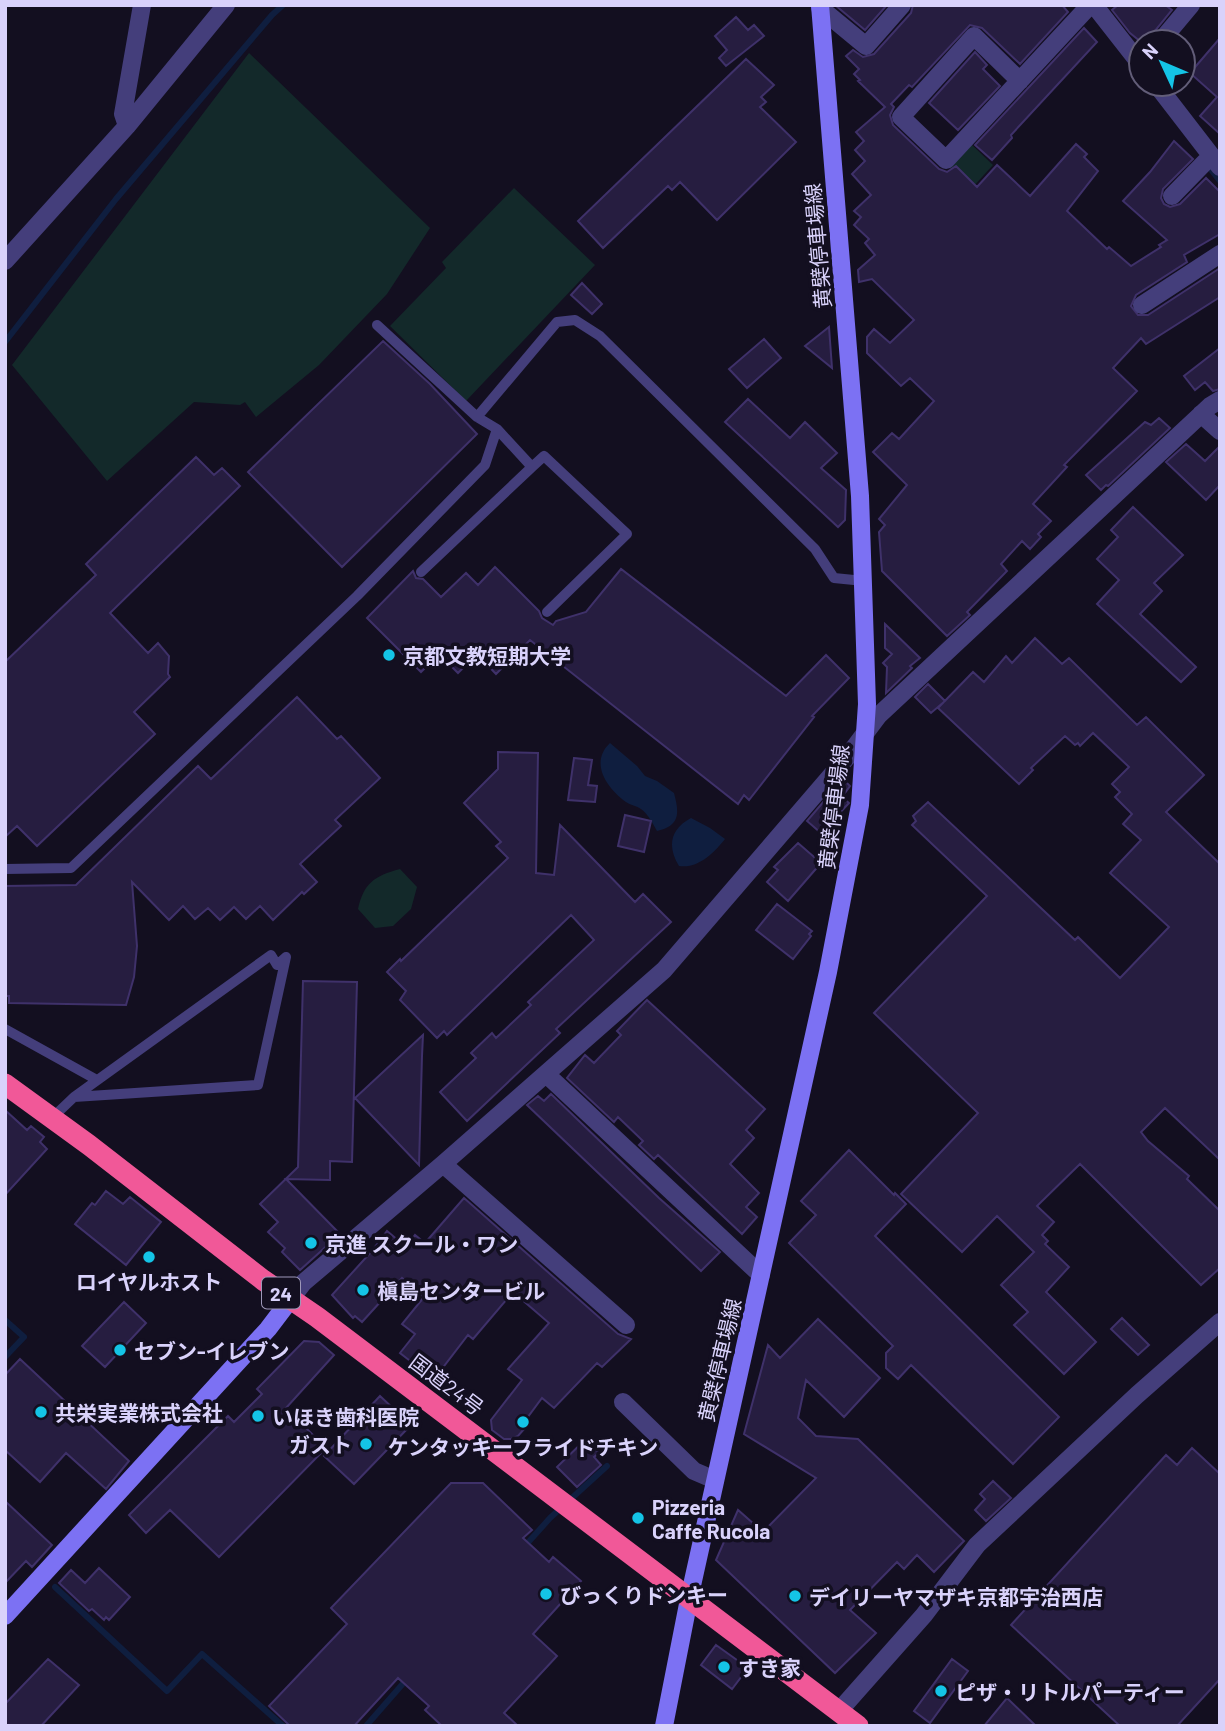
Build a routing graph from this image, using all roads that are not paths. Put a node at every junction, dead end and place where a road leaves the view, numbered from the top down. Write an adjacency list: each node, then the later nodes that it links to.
1 (142, 5): 11 (street)
2 (226, 5): 11 (street)
3 (902, 5): 5 (street)
4 (1191, 5): 7 (street)
5 (820, 6): 27 (main road, 黄檗停車場線)
6 (1088, 9): 8 (street); 9 (street)
7 (1172, 28)
8 (1127, 50)
9 (1020, 81): 9 (street)
10 (1167, 98): 12 (street)
11 (127, 126): 15 (street)
12 (1214, 160): 13 (street)
13 (1172, 196)
14 (5, 236): 15 (street)
15 (25, 239): 17 (street)
16 (1220, 254): 18 (street)
17 (5, 261)
18 (1142, 304)
19 (377, 325): 22 (lane)
20 (1220, 400): 21 (street)
21 (1201, 414): 24 (street); 29 (street)
22 (477, 418): 23 (lane); 27 (lane)
23 (497, 429): 25 (lane); 30 (lane)
24 (1220, 431)
25 (532, 467): 26 (lane); 28 (lane)
26 (421, 572)
27 (864, 580): 29 (main road, 黄檗停車場線)
28 (547, 612)
29 (865, 734): 32 (street); 38 (main road, 黄檗停車場線)
30 (5, 869)
31 (5, 1029): 33 (lane)
32 (546, 1074): 37 (street); 38 (street)
33 (97, 1080): 35 (lane); 35 (lane)
34 (5, 1084): 36 (highway, 国道24号 / 24)
35 (74, 1097): 36 (lane)
36 (52, 1118): 39 (highway, 国道24号 / 24)
37 (443, 1164): 39 (street); 41 (street)
38 (761, 1275): 43 (main road, 黄檗停車場線)
39 (290, 1300): 44 (highway, 国道24号 / 24); 45 (main road)
40 (1220, 1322): 46 (street)
41 (626, 1325)
42 (622, 1402): 43 (street)
43 (715, 1480): 44 (main road, 黄檗停車場線)
44 (689, 1599): 46 (highway, 国道24号 / 24); 47 (main road, 黄檗停車場線)
45 (5, 1616)
46 (839, 1711): 48 (highway, 国道24号 / 24)
47 (664, 1726)
48 (858, 1726)

